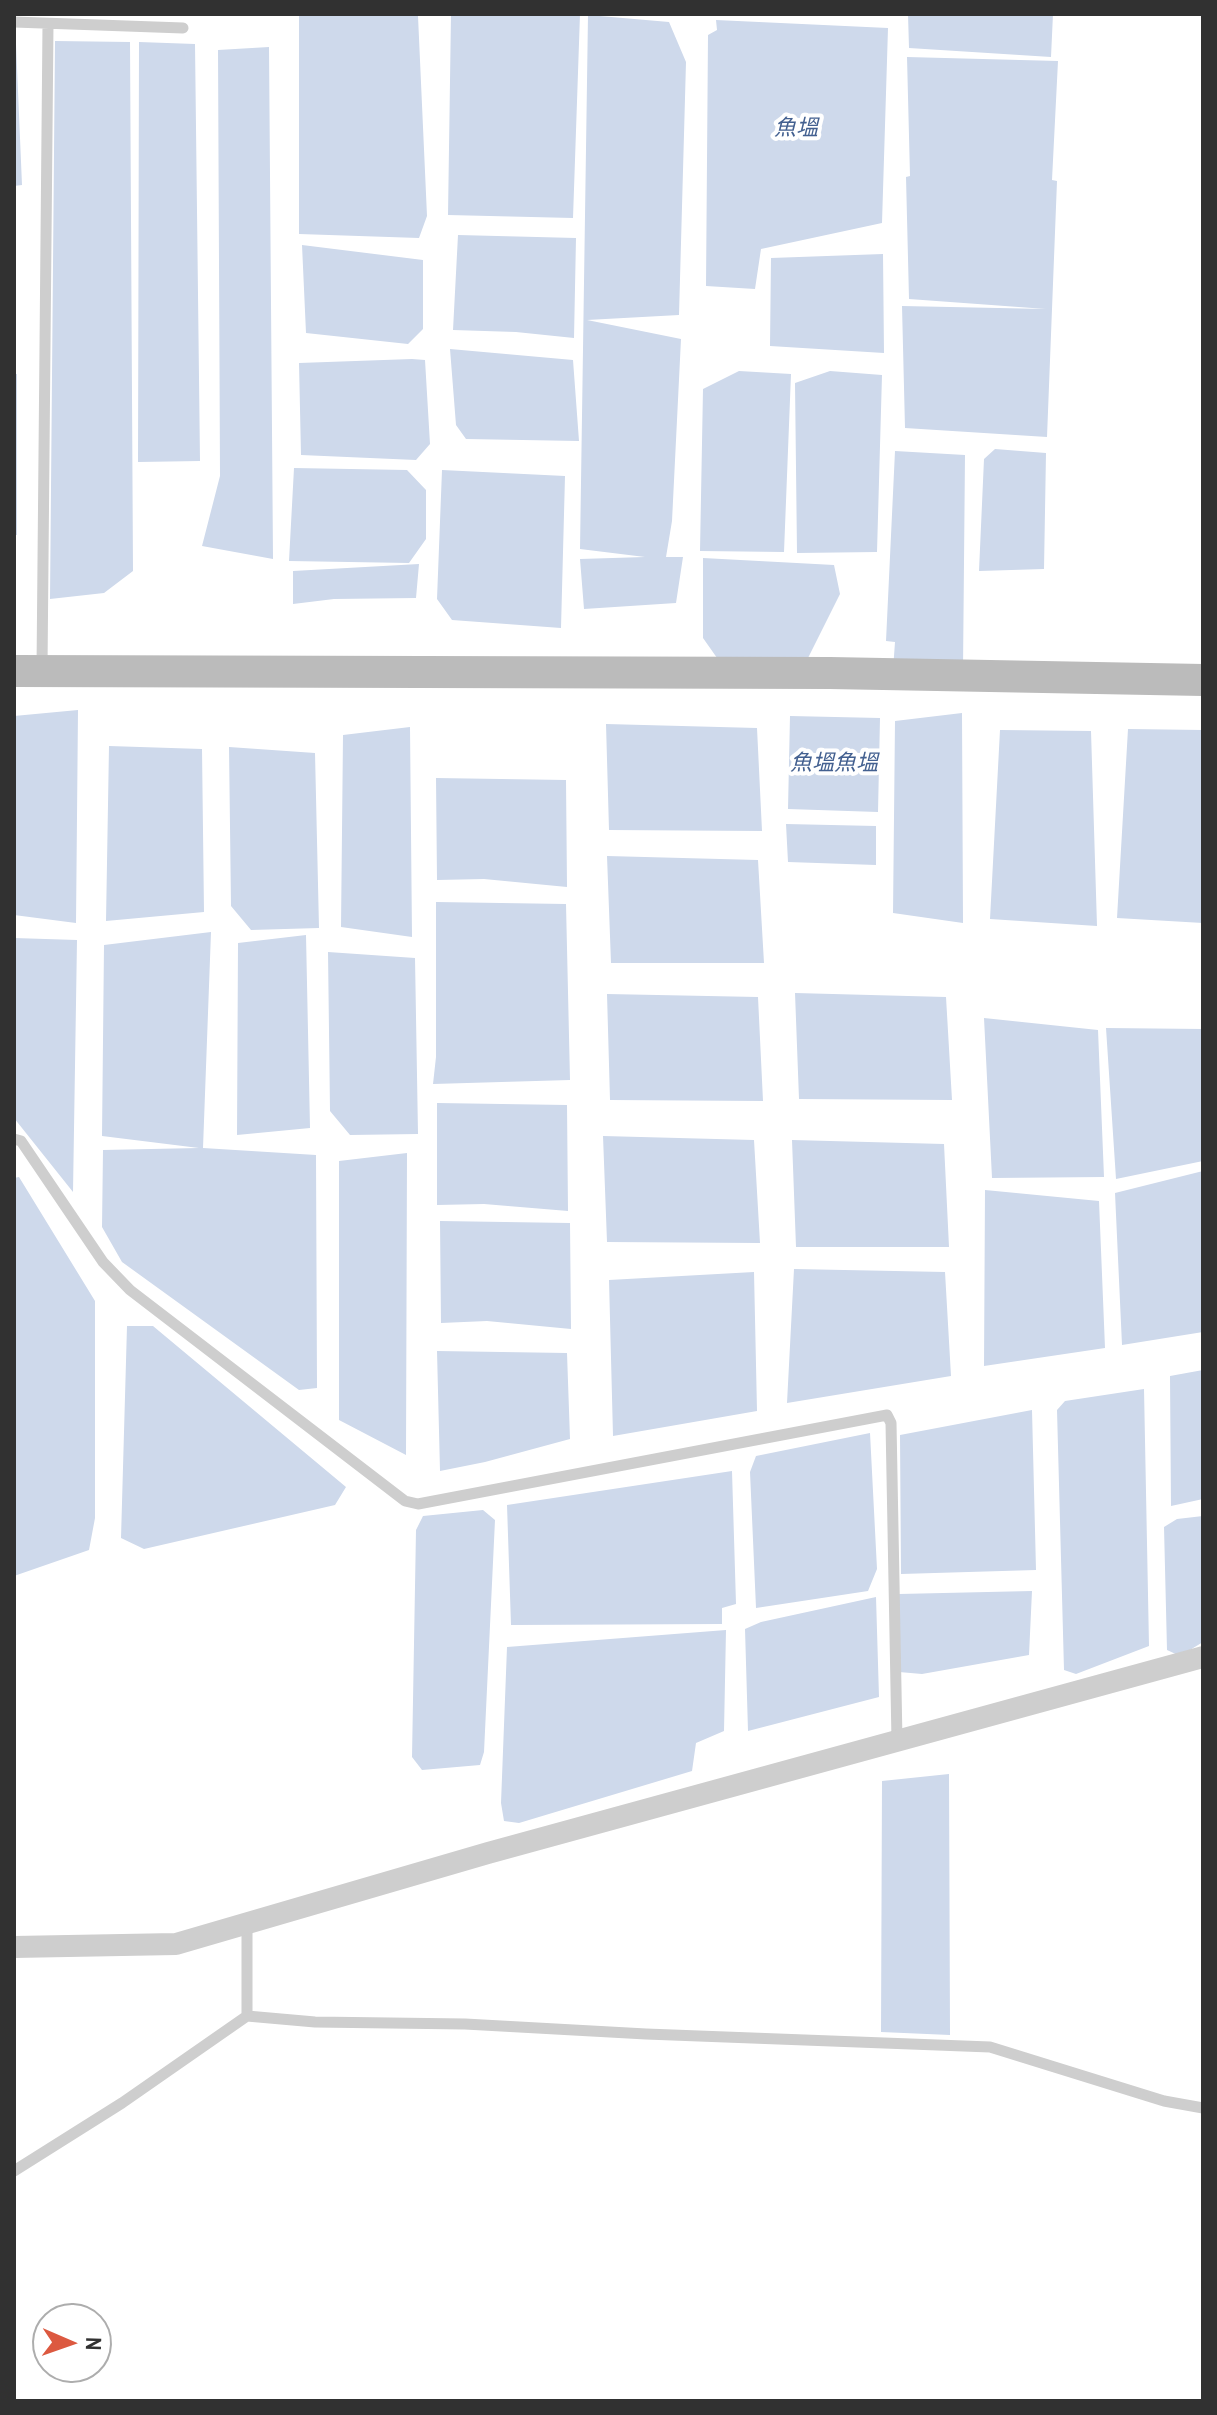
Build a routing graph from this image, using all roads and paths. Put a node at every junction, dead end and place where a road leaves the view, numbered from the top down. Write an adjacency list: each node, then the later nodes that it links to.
1 (14, 22): 2 (lane)
2 (48, 24): 3 (lane); 4 (lane)
3 (183, 28)
4 (28, 671): 5 (street)
5 (1203, 680)
6 (14, 1139): 8 (lane)
7 (1203, 1657): 8 (street)
8 (897, 1741): 9 (street)
9 (247, 1923): 10 (street); 11 (lane)
10 (14, 1947)
11 (247, 2016): 12 (lane); 13 (lane)
12 (1203, 2108)
13 (14, 2171)

